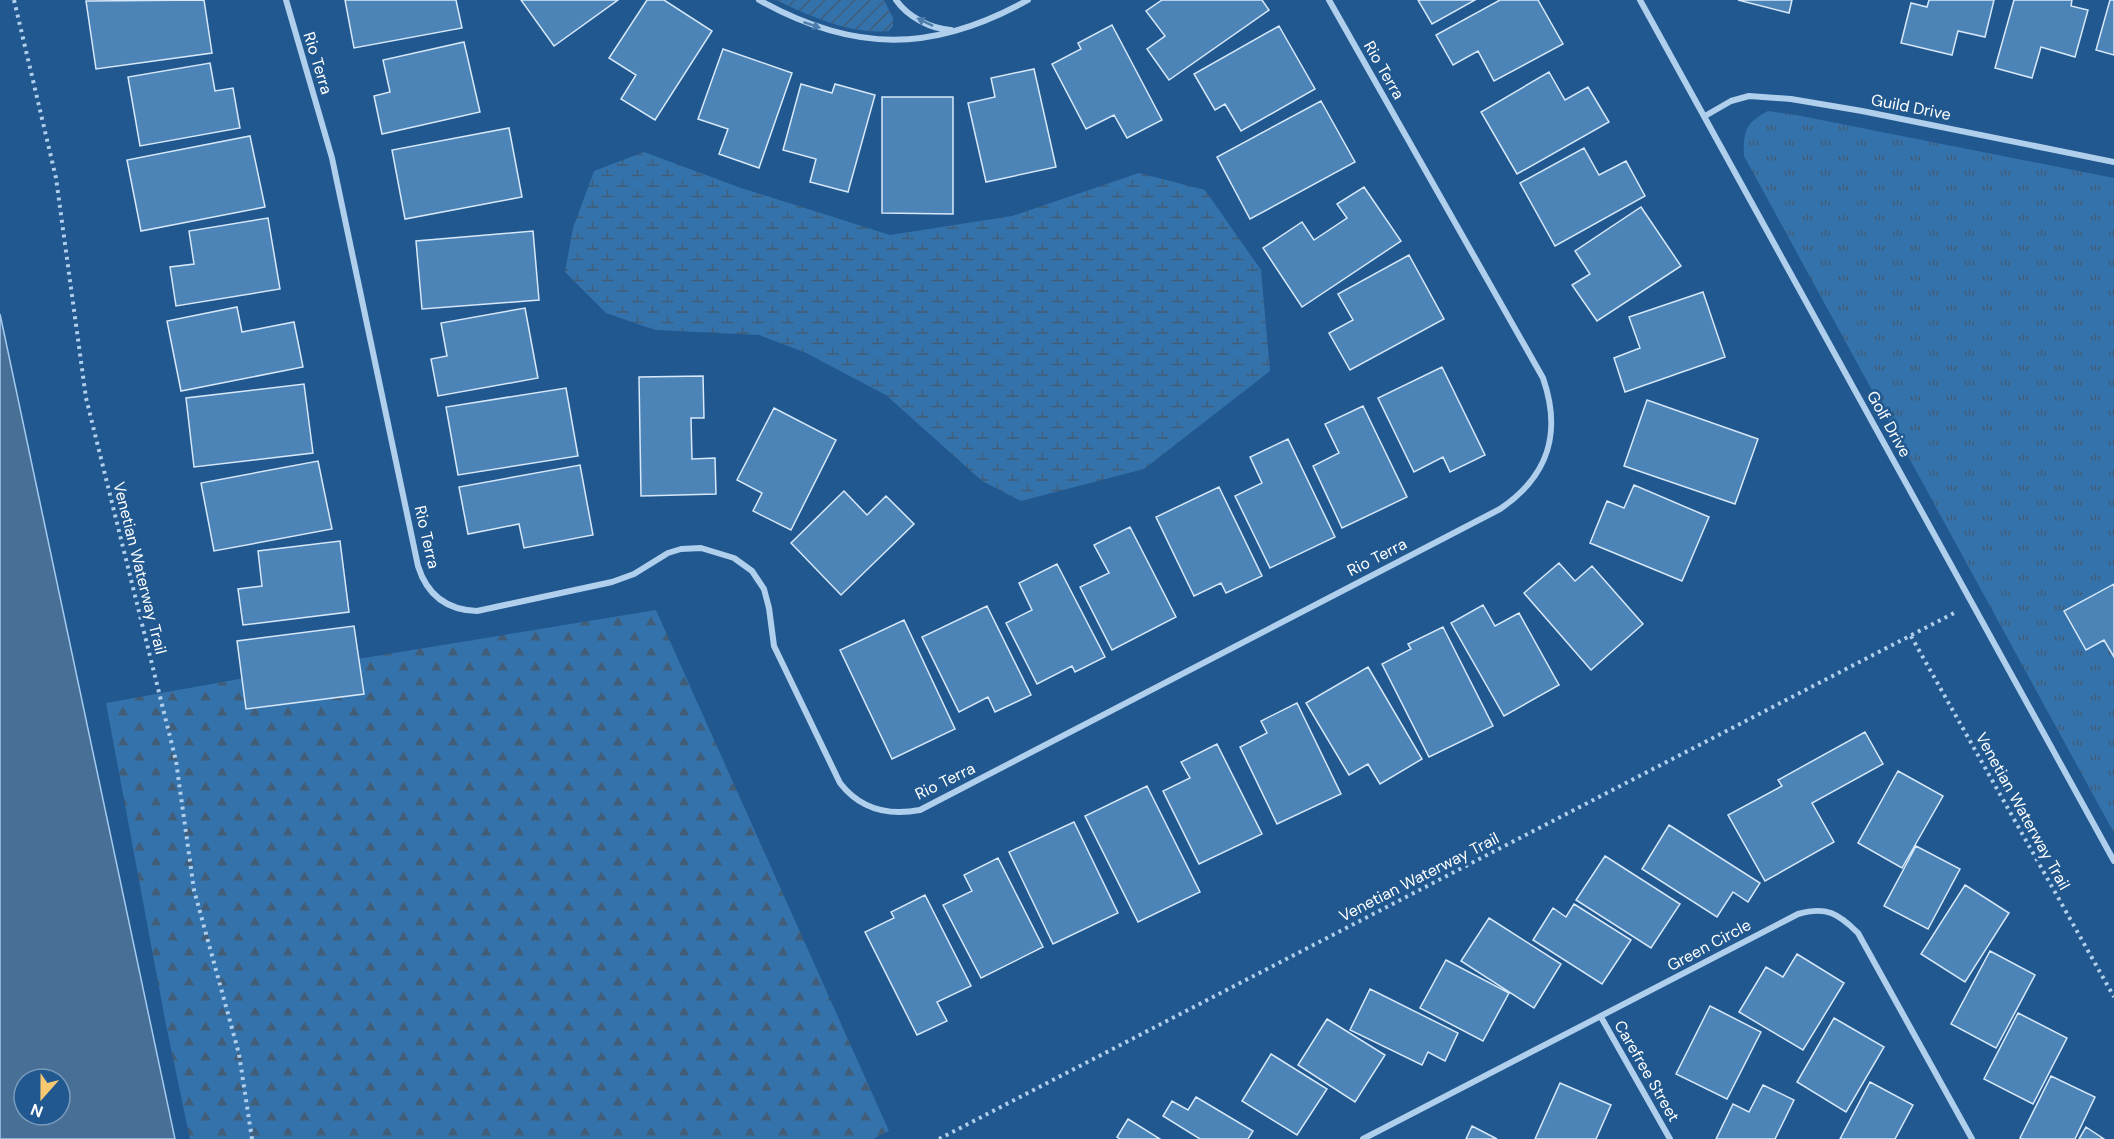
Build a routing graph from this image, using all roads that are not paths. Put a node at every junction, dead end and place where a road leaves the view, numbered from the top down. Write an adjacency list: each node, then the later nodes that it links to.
1 (286, 0): 5 (street, Rio Terra)
2 (759, 0): 7 (street, one-way to 7)
3 (897, 0): 7 (street, one-way to 3)
4 (1028, 0): 7 (street)
5 (1329, 0)
6 (1640, 0): 8 (street, Golf Drive)
7 (960, 30)
8 (1705, 116): 9 (street, Guild Drive); 10 (street, Golf Drive)
9 (2114, 162)
10 (2114, 861)
11 (1601, 1017): 12 (street, Green Circle); 13 (street, Carefree Street); 14 (street, Green Circle)
12 (1363, 1139)
13 (1670, 1139)
14 (1972, 1139)

